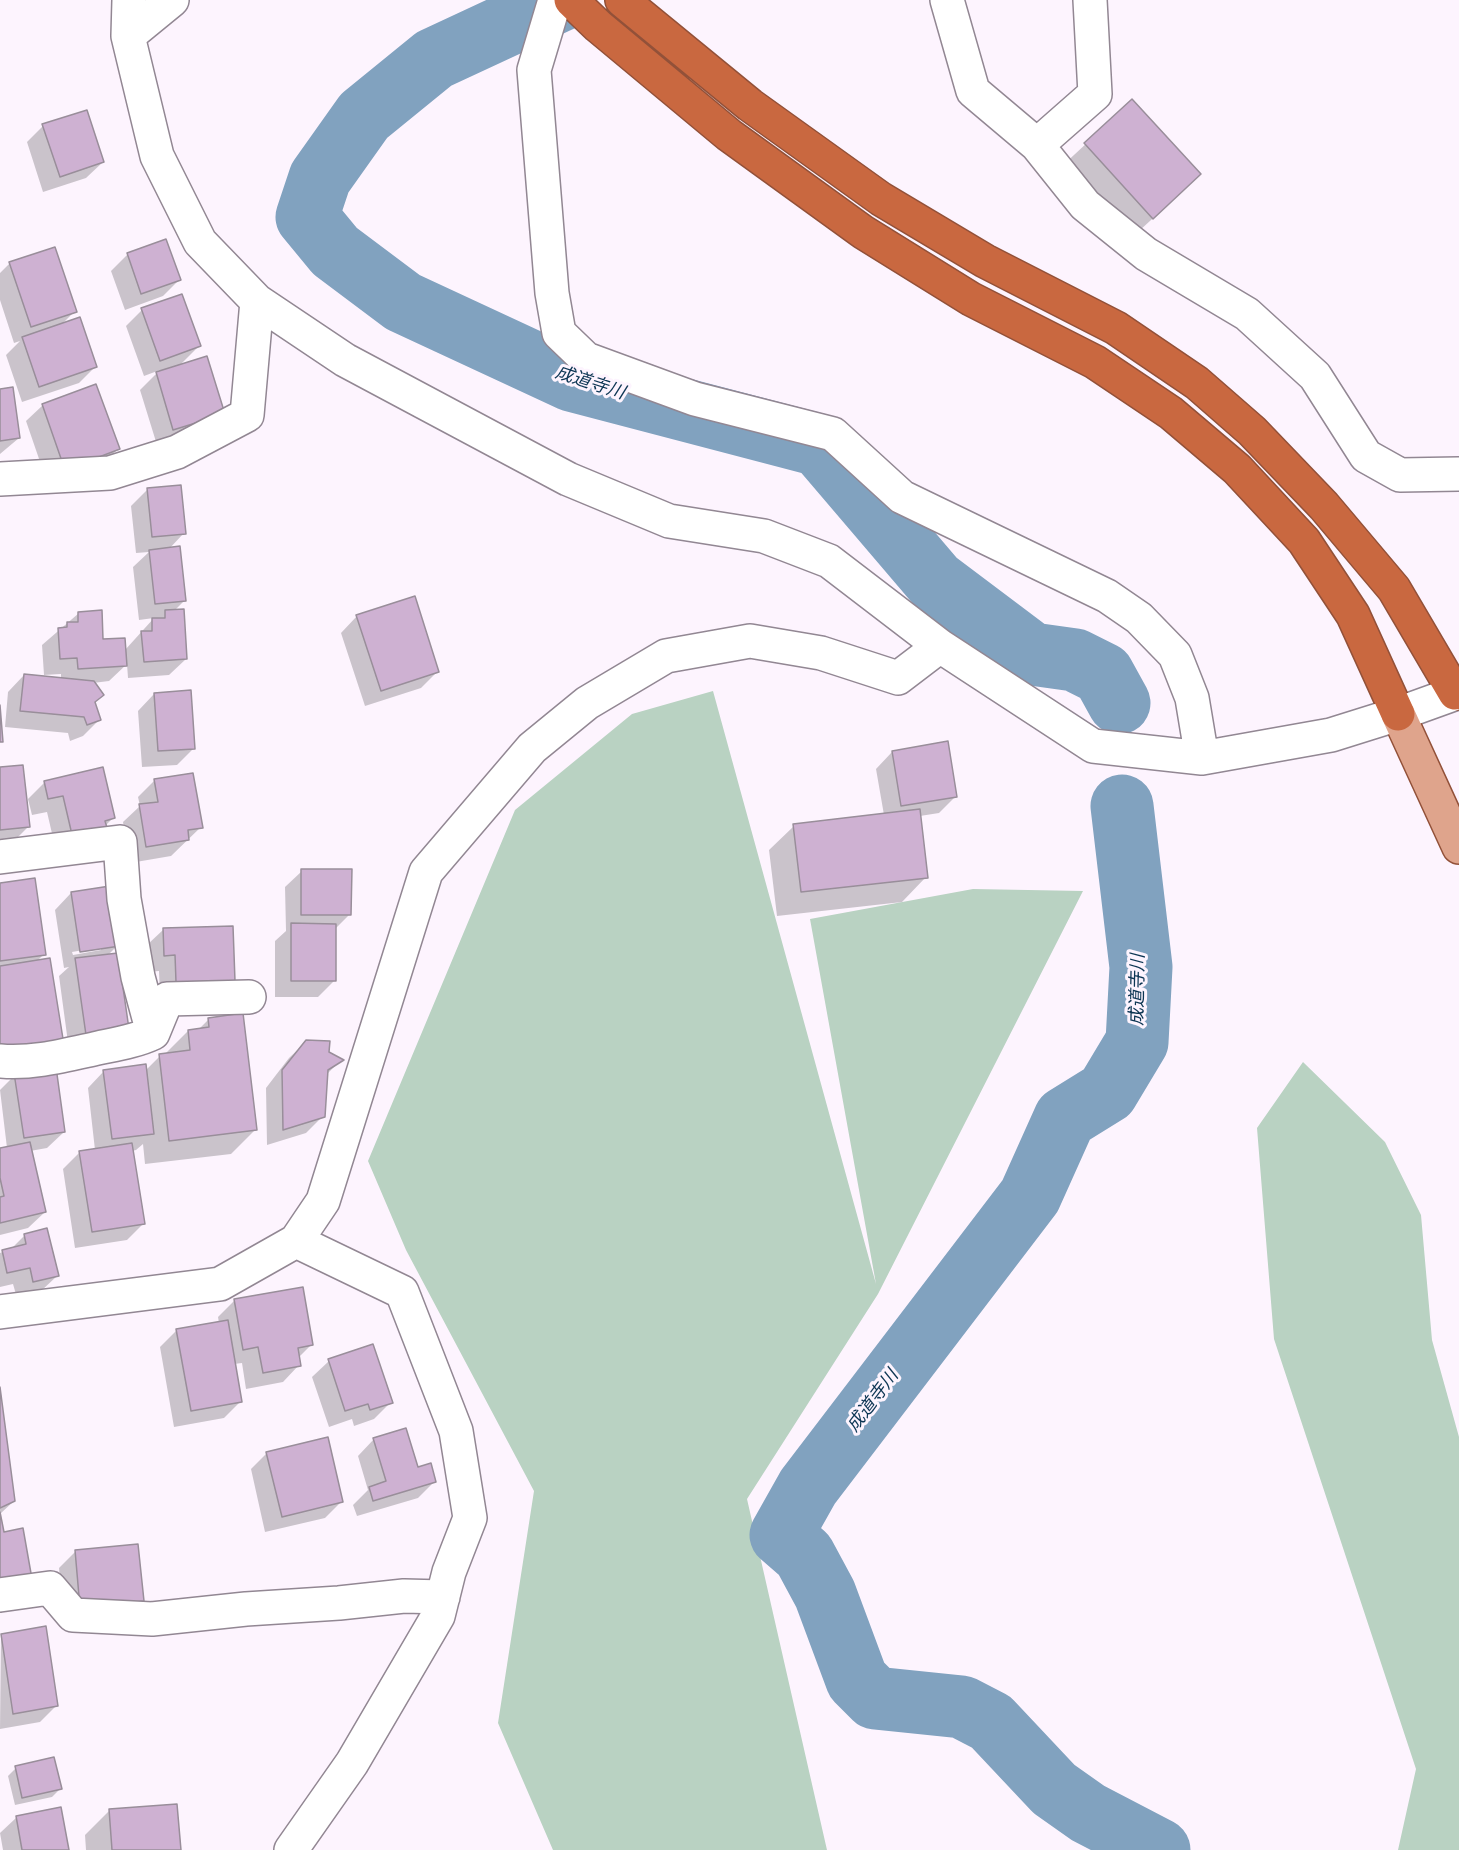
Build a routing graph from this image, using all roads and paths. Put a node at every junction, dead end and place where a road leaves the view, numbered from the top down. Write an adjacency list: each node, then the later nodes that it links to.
1 (129, 0): 8 (street)
2 (172, 0): 8 (street)
3 (555, 0): 16 (street)
4 (571, 0): 15 (highway)
5 (622, 0): 14 (highway)
6 (946, 0): 9 (street)
7 (1090, 0): 9 (street)
8 (128, 36): 10 (street)
9 (1037, 144): 11 (street)
10 (257, 301): 12 (street); 13 (street)
11 (1459, 474)
12 (0, 479)
13 (940, 646): 16 (street); 22 (street)
14 (1458, 696): 15 (street)
15 (1398, 714): 16 (street); 17 (main road)
16 (1202, 758)
17 (1459, 847)
18 (0, 857): 20 (street)
19 (249, 997): 20 (street)
20 (153, 1033): 21 (street)
21 (0, 1061)
22 (296, 1241): 23 (street); 25 (street)
23 (0, 1312)
24 (0, 1595): 25 (street)
25 (443, 1598): 26 (street)
26 (291, 1850)

